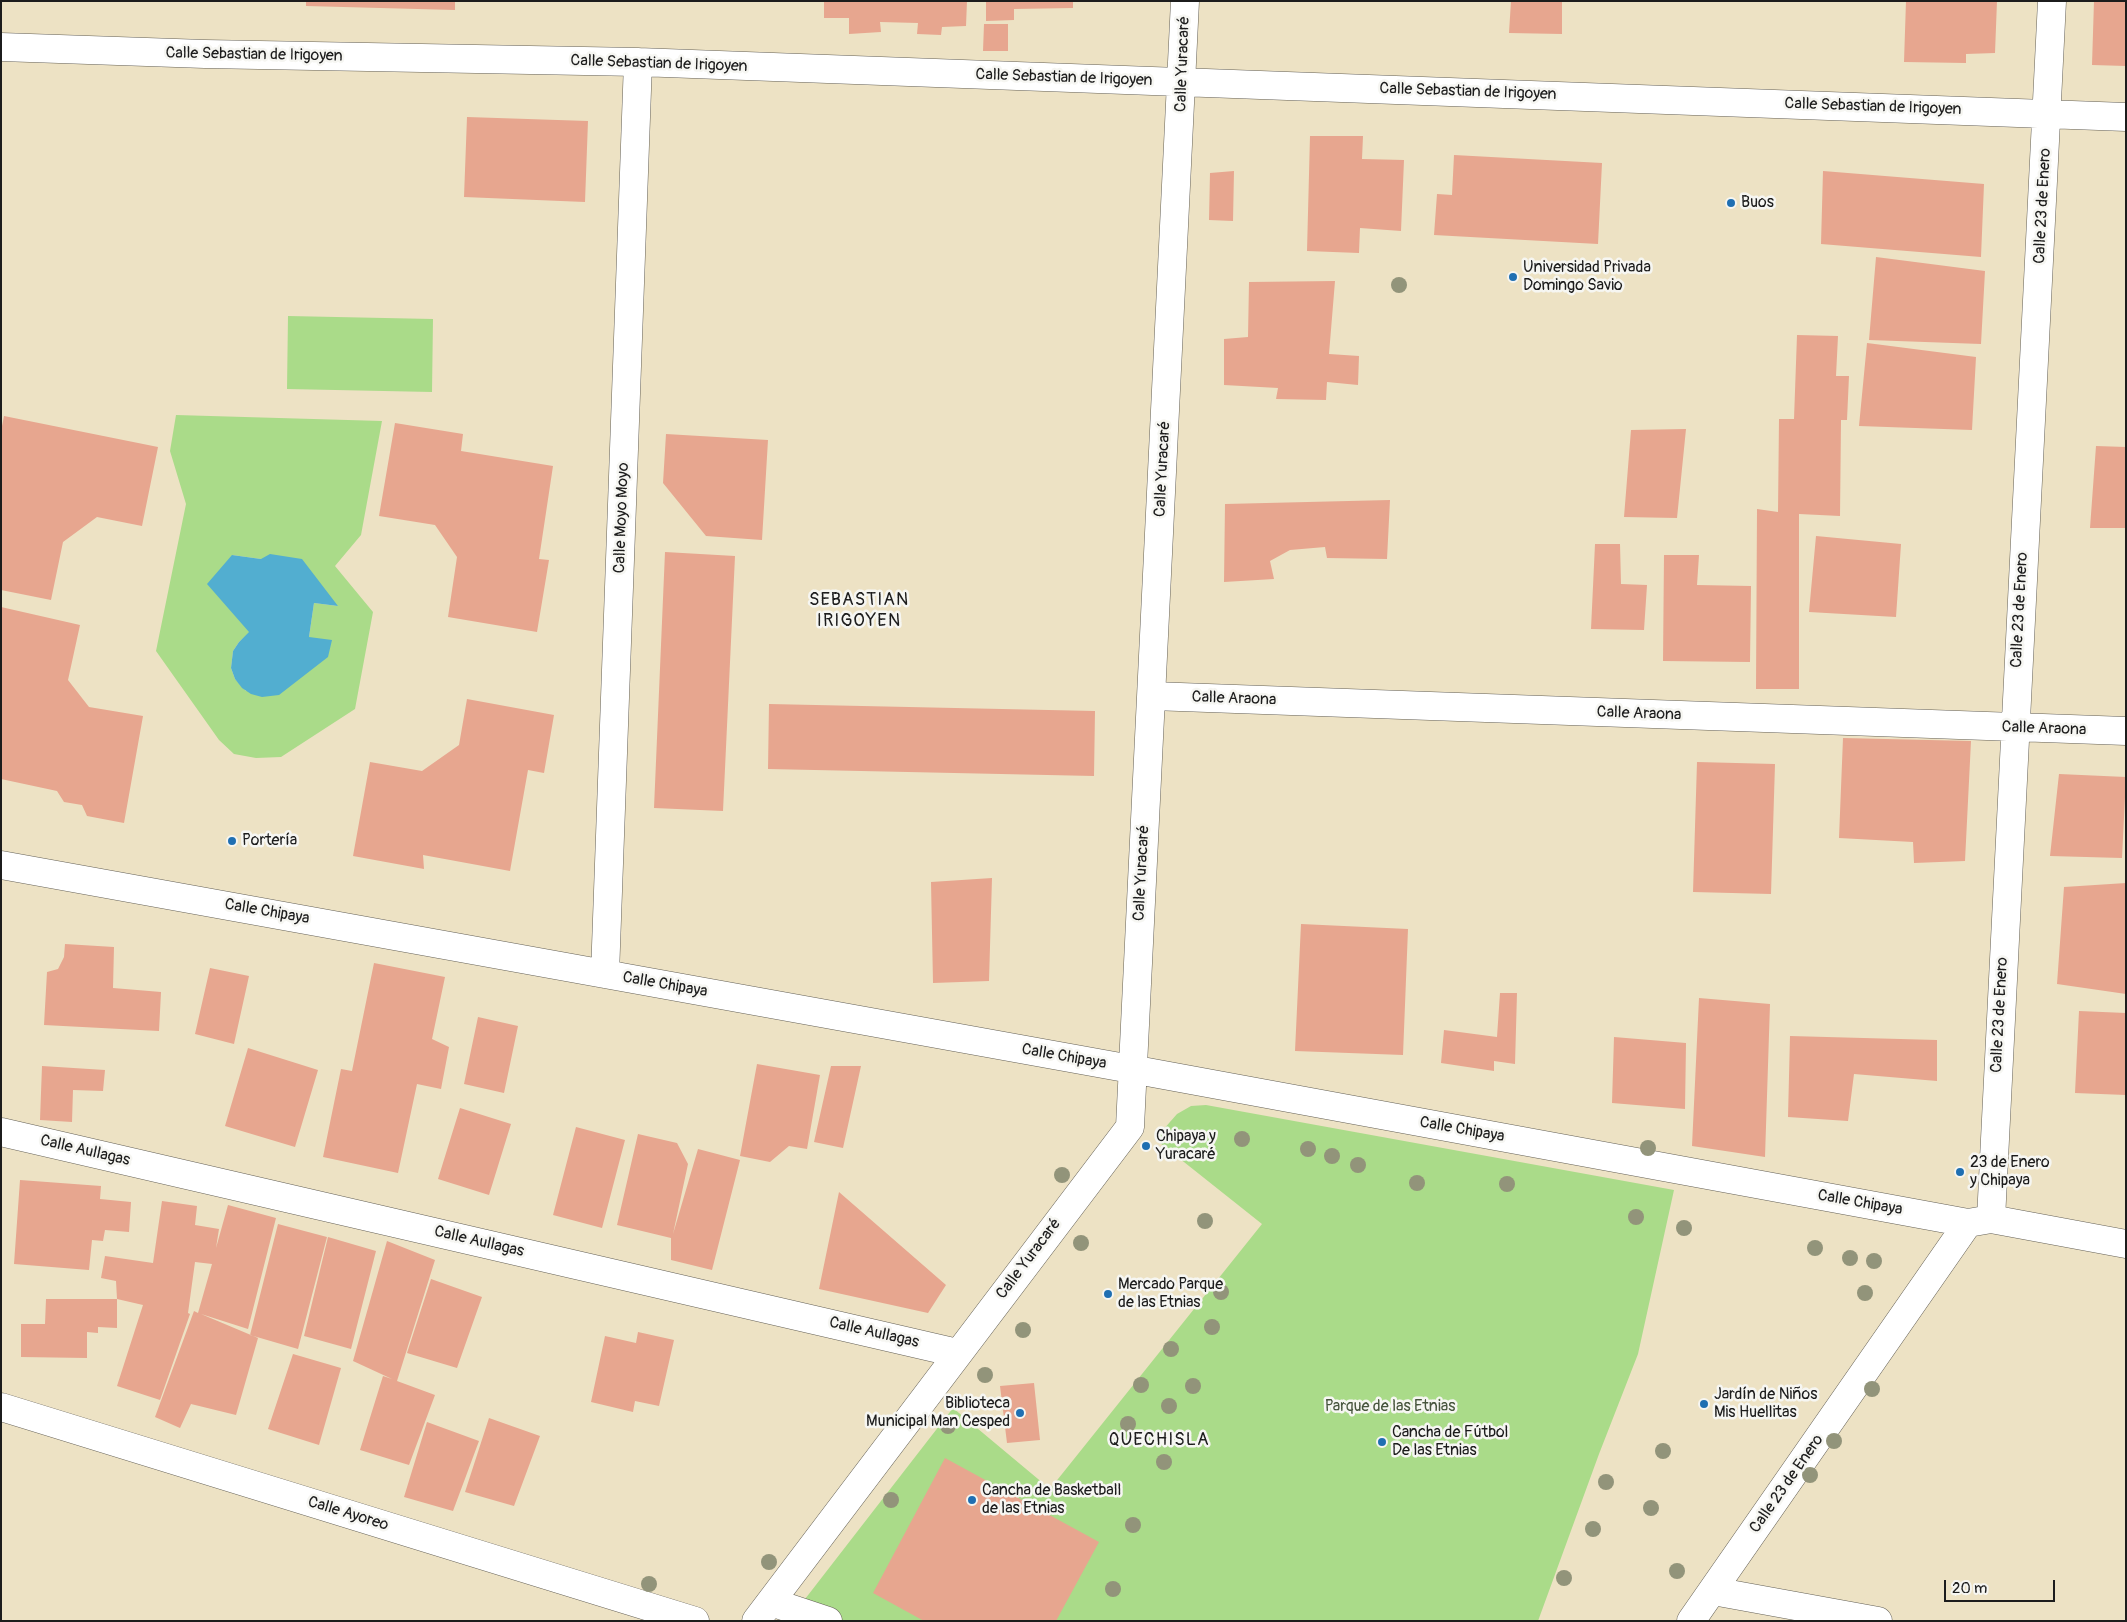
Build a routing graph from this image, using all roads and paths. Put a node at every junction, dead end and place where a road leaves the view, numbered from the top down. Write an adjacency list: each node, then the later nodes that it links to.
1 (1185, 1): 5 (street, Calle Yuracaré)
2 (2052, 1): 6 (street, Calle 23 de Enero)
3 (1, 47): 4 (street, Calle Sebastian de Irigoyen)
4 (638, 62): 5 (street, Calle Sebastian de Irigoyen); 12 (street, Calle Moyo Moyo)
5 (1182, 83): 6 (street, Calle Sebastian de Irigoyen); 8 (street, Calle Yuracaré)
6 (2048, 114): 7 (street, Calle Sebastian de Irigoyen); 9 (street, Calle 23 de Enero)
7 (2126, 117)
8 (1152, 696): 9 (street, Calle Araona); 13 (street, Calle Yuracaré)
9 (2014, 728): 10 (street, Calle Araona); 15 (street, Calle 23 de Enero)
10 (2126, 731)
11 (1, 865): 12 (street, Calle Chipaya)
12 (605, 974): 13 (street, Calle Chipaya)
13 (1131, 1069): 15 (street, Calle Chipaya); 17 (street, Calle Yuracaré)
14 (1, 1132): 17 (street, Calle Aullagas)
15 (1980, 1221): 16 (street, Calle Chipaya); 19 (street, Calle 23 de Enero)
16 (2126, 1244)
17 (957, 1353): 20 (street, Calle Yuracaré)
18 (1, 1407): 21 (street, Calle Ayoreo)
19 (1714, 1591): 23 (street, Calle 23 de Enero); 24 (street)
20 (764, 1611): 22 (street)
21 (695, 1621)
22 (828, 1621)
23 (1691, 1621)
24 (1878, 1621)

